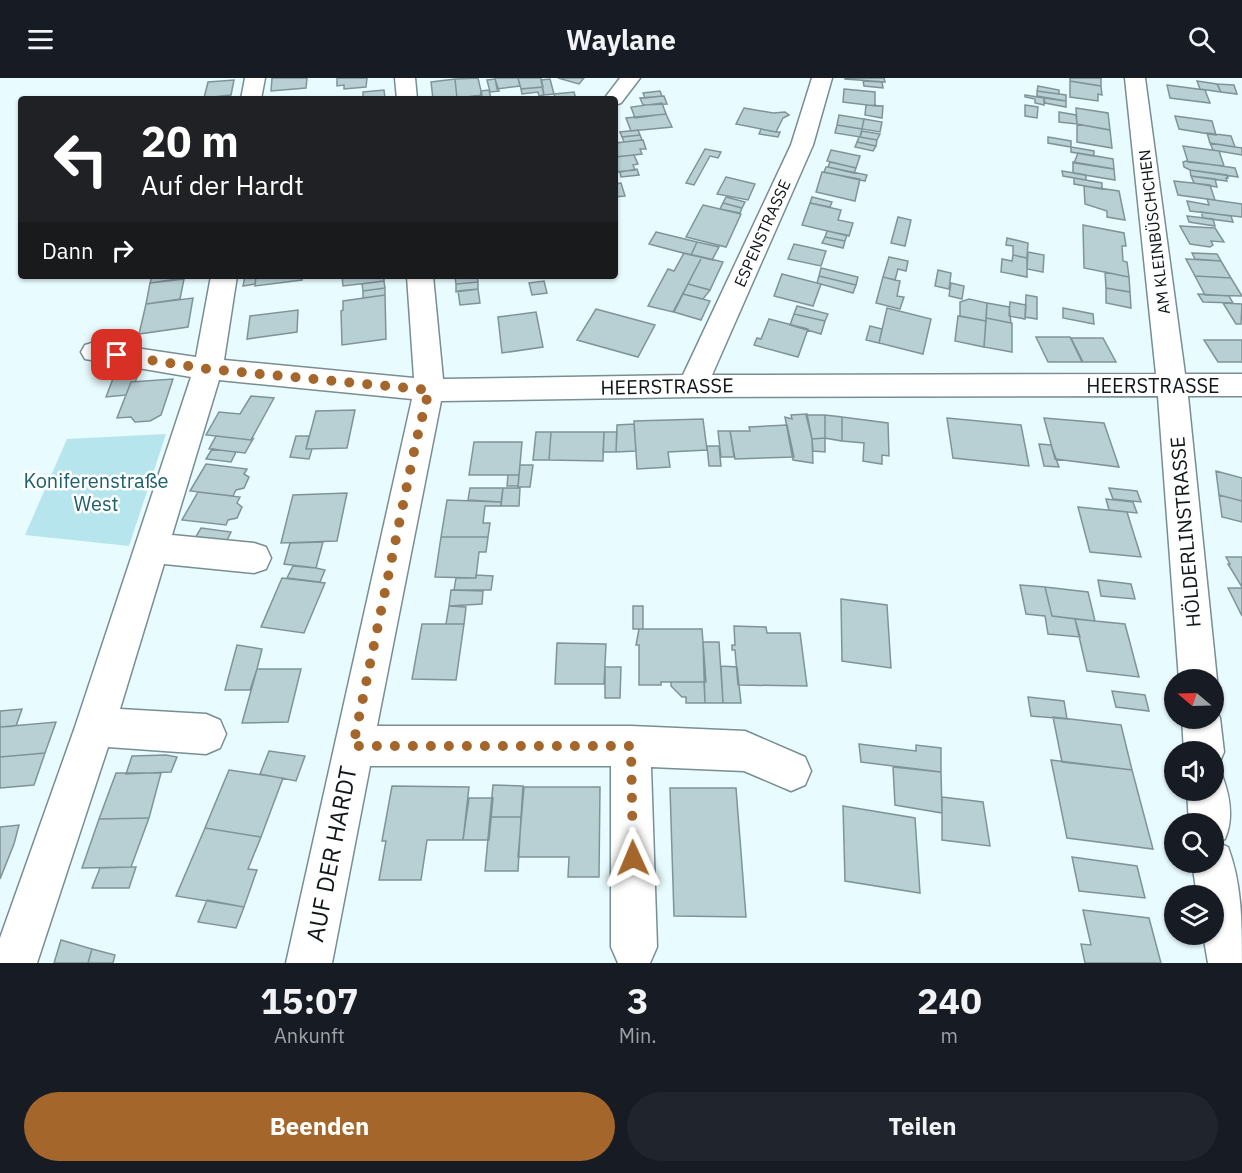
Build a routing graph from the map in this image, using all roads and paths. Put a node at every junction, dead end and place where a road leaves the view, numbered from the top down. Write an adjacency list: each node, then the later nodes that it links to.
1 (255, 78): 6 (street)
2 (405, 78): 7 (street)
3 (630, 78): 8 (street)
4 (822, 78): 15 (street, ESPENSTRASSE)
5 (1135, 78): 13 (street, AM KLEINBÜSCHCHEN)
6 (252, 96)
7 (407, 96)
8 (616, 96)
9 (223, 279): 12 (street)
10 (420, 279): 16 (street, AUF DER HARDT)
11 (95, 352): 12 (street, HEERSTRASSE)
12 (208, 369): 16 (street, HEERSTRASSE); 17 (street)
13 (1172, 385): 14 (street, HEERSTRASSE); 15 (street, HEERSTRASSE); 19 (street, HÖLDERLINSTRASSE)
14 (1242, 385)
15 (693, 386): 16 (street, HEERSTRASSE)
16 (429, 390): 22 (street, AUF DER HARDT)
17 (150, 548): 18 (street); 20 (street)
18 (254, 558)
19 (1197, 669)
20 (95, 727): 21 (street); 27 (street)
21 (207, 734)
22 (353, 746): 23 (street, AUF DER HARDT); 28 (street, AUF DER HARDT)
23 (631, 746): 24 (street, AUF DER HARDT); 26 (street)
24 (791, 771)
25 (1215, 873): 29 (street)
26 (634, 947)
27 (14, 963)
28 (309, 963)
29 (1231, 963)

